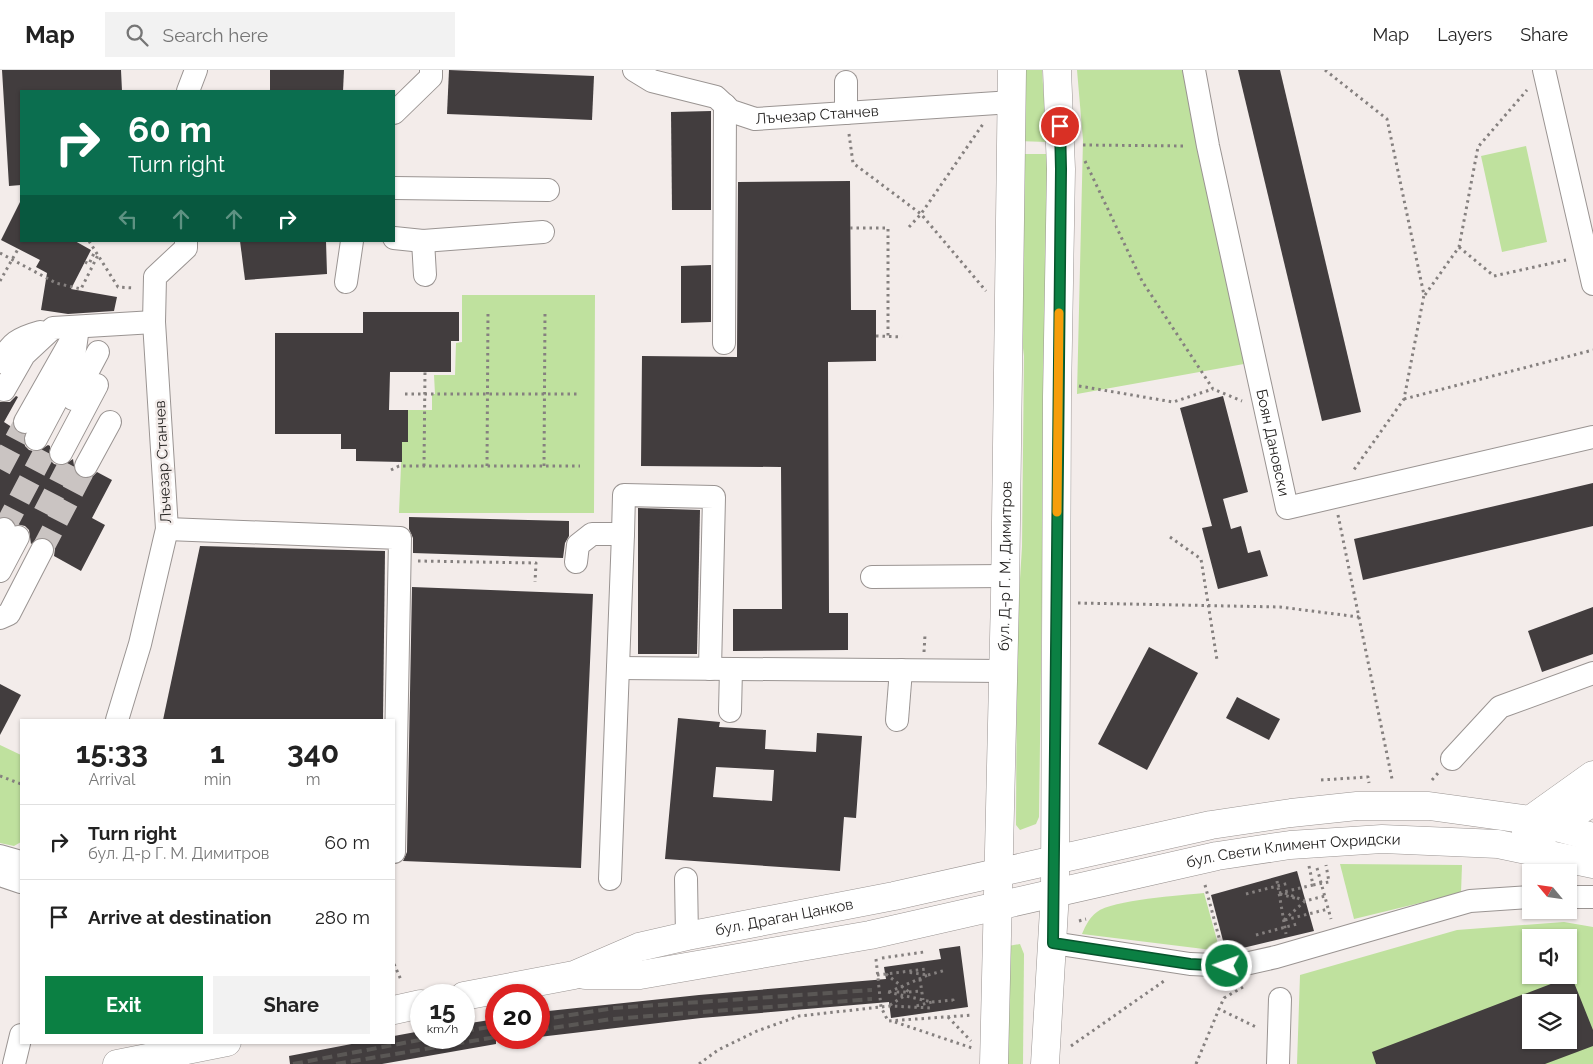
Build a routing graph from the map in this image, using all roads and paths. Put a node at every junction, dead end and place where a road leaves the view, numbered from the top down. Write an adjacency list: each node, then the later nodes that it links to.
1 (196, 70): 10 (street)
2 (432, 70): 13 (street)
3 (634, 70): 12 (street, Лъчезар Станчев)
4 (1012, 70): 11 (main road, бул. Д-р Г. М. Димитров)
5 (1057, 70): 112 (main road)
6 (1194, 70): 15 (street, Боян Дановски)
7 (1325, 70): 40 (path)
8 (1537, 78): 27 (path); 31 (street)
9 (846, 82): 14 (street)
10 (188, 90)
11 (1005, 102): 14 (street, Лъчезар Станчев); 18 (path); 83 (main road, бул. Д-р Г. М. Димитров)
12 (725, 105): 14 (street, Лъчезар Станчев); 50 (street)
13 (395, 113)
14 (846, 113): 18 (path)
15 (1208, 146): 57 (path); 66 (street, Боян Дановски)
16 (395, 188): 17 (street)
17 (548, 190)
18 (921, 214): 19 (path); 39 (path)
19 (909, 227)
20 (850, 228): 48 (path)
21 (543, 232): 23 (street)
22 (395, 238): 23 (street)
23 (423, 241): 34 (street)
24 (89, 242): 30 (path)
25 (186, 242): 43 (street, Лъчезар Станчев)
26 (352, 242): 36 (street)
27 (1459, 248): 31 (path); 40 (path)
28 (18, 249): 32 (path)
29 (0, 253): 32 (path)
30 (96, 253): 32 (path); 33 (path); 38 (path)
31 (1586, 256): 37 (street)
32 (12, 260): 35 (path)
33 (85, 262)
34 (425, 275)
35 (0, 280)
36 (346, 282)
37 (1593, 284)
38 (118, 287)
39 (986, 291)
40 (1424, 295): 65 (path)
41 (488, 312): 61 (path)
42 (545, 312): 62 (path)
43 (154, 322): 44 (street); 76 (street, Лъчезар Станчев)
44 (78, 327): 45 (street); 69 (street)
45 (53, 328): 46 (street); 53 (street); 58 (street)
46 (2, 332)
47 (876, 336): 48 (path)
48 (888, 336): 49 (path)
49 (902, 337)
50 (724, 342)
51 (1593, 350): 65 (path)
52 (98, 352): 69 (street)
53 (0, 362)
54 (425, 372): 60 (path)
55 (102, 376): 69 (street)
56 (1074, 385): 57 (path)
57 (1213, 389): 66 (path)
58 (4, 390)
59 (405, 394): 60 (path)
60 (425, 394): 61 (path); 70 (path)
61 (488, 394): 62 (path); 71 (path)
62 (544, 394): 63 (path); 72 (path)
63 (580, 394)
64 (106, 398): 69 (street)
65 (1404, 399): 75 (path)
66 (1265, 410): 75 (street, Боян Дановски)
67 (110, 422): 69 (street)
68 (1593, 437): 75 (street, Боян Дановски)
69 (55, 447)
70 (424, 466): 71 (path); 74 (path)
71 (487, 466): 72 (path)
72 (544, 466): 73 (path)
73 (580, 466)
74 (391, 470)
75 (1334, 497): 89 (path)
76 (168, 529): 98 (street, Лъчезар Станчев); 107 (street)
77 (622, 534): 81 (street); 92 (street); 93 (street)
78 (1170, 538): 88 (path)
79 (19, 539): 82 (street); 86 (street); 90 (street)
80 (415, 561): 85 (path)
81 (576, 562)
82 (0, 571)
83 (1006, 576): 84 (street); 95 (main road, бул. Д-р Г. М. Димитров)
84 (872, 577)
85 (535, 582)
86 (0, 600)
87 (1070, 603): 88 (path)
88 (1208, 606): 89 (path); 91 (path)
89 (1359, 617): 103 (path)
90 (0, 618)
91 (1217, 660)
92 (618, 668): 93 (street); 121 (street)
93 (721, 669): 94 (street); 97 (street)
94 (901, 670): 95 (street); 99 (street)
95 (1003, 671): 118 (main road, бул. Д-р Г. М. Димитров)
96 (1593, 673): 100 (street)
97 (730, 711)
98 (117, 719)
99 (897, 720)
100 (1452, 759)
101 (1593, 775): 109 (main road)
102 (0, 776): 106 (path)
103 (1392, 779)
104 (1321, 780): 105 (path)
105 (1369, 783)
106 (20, 784)
107 (395, 800)
108 (1593, 802): 109 (main road)
109 (1530, 836): 110 (main road, бул. Свети Климент Охридски); 112 (main road, бул. Свети Климент Охридски); 115 (main road, бул. Свети Климент Охридски); 129 (main road, бул. Свети Климент Охридски)
110 (1593, 837)
111 (0, 856): 113 (street)
112 (1055, 858): 118 (main road, бул. Свети Климент Охридски); 129 (main road)
113 (20, 862)
114 (1326, 864): 125 (path)
115 (1593, 864)
116 (1309, 866): 127 (path)
117 (1316, 868): 125 (path)
118 (998, 873): 137 (main road, бул. Д-р Г. М. Димитров); 146 (main road, бул. Драган Цанков)
119 (0, 875): 123 (street)
120 (686, 878): 146 (street)
121 (610, 879)
122 (1277, 881): 128 (path)
123 (20, 882)
124 (1289, 883): 128 (path)
125 (1321, 883): 127 (path); 132 (path)
126 (1205, 885): 154 (path)
127 (1312, 885): 131 (path)
128 (1278, 886): 130 (path); 131 (path)
129 (1055, 892): 137 (main road, бул. Свети Климент Охридски); 148 (main road)
130 (1246, 894)
131 (1279, 894): 136 (path); 140 (path)
132 (1324, 896): 136 (path); 138 (path)
133 (1578, 896): 134 (street)
134 (1593, 897)
135 (1522, 898): 147 (street)
136 (1306, 901): 140 (path)
137 (997, 907): 158 (main road, бул. Драган Цанков); 194 (main road, бул. Д-р Г. М. Димитров)
138 (1328, 909): 140 (path); 147 (path)
139 (1086, 919): 141 (path)
140 (1284, 920): 143 (path)
141 (1079, 921)
142 (1297, 924): 143 (path)
143 (1285, 927): 144 (path); 145 (path)
144 (1286, 934)
145 (1256, 935)
146 (687, 936): 158 (main road, бул. Драган Цанков)
147 (1337, 939): 154 (street)
148 (1053, 943): 152 (street); 195 (main road)
149 (924, 952): 150 (path)
150 (888, 957)
151 (876, 959): 160 (path)
152 (1190, 964): 154 (street); 189 (path)
153 (395, 966): 163 (path)
154 (1227, 966)
155 (927, 969): 157 (path)
156 (946, 970): 161 (path)
157 (906, 972): 159 (path); 161 (path)
158 (574, 974): 169 (main road, бул. Драган Цанков)
159 (886, 974): 160 (path); 165 (path)
160 (878, 975): 170 (path)
161 (928, 975): 162 (path)
162 (920, 978): 165 (path); 166 (path)
163 (402, 980)
164 (1247, 984): 181 (path)
165 (901, 986): 167 (path); 168 (path)
166 (922, 991): 168 (path); 173 (path)
167 (888, 992): 168 (path); 170 (path); 171 (path)
168 (909, 992): 171 (path)
169 (475, 994)
170 (880, 994): 178 (path)
171 (904, 996): 173 (path); 177 (path)
172 (1280, 999): 186 (street)
173 (923, 1000): 174 (path)
174 (932, 1002): 175 (path); 179 (path)
175 (953, 1005)
176 (410, 1006): 182 (main road)
177 (890, 1006): 178 (path); 179 (path)
178 (881, 1007): 185 (path); 193 (path)
179 (911, 1007): 180 (path)
180 (932, 1008)
181 (1220, 1009): 186 (path); 196 (path)
182 (395, 1010)
183 (981, 1014): 184 (path)
184 (948, 1017): 185 (path); 185 (path)
185 (894, 1021)
186 (1279, 1038): 197 (street)
187 (20, 1039): 191 (street)
188 (218, 1044): 190 (main road)
189 (1071, 1046)
190 (146, 1061): 192 (main road)
191 (14, 1064)
192 (117, 1064)
193 (699, 1064)
194 (994, 1064)
195 (1045, 1064)
196 (1196, 1064)
197 (1278, 1064)

